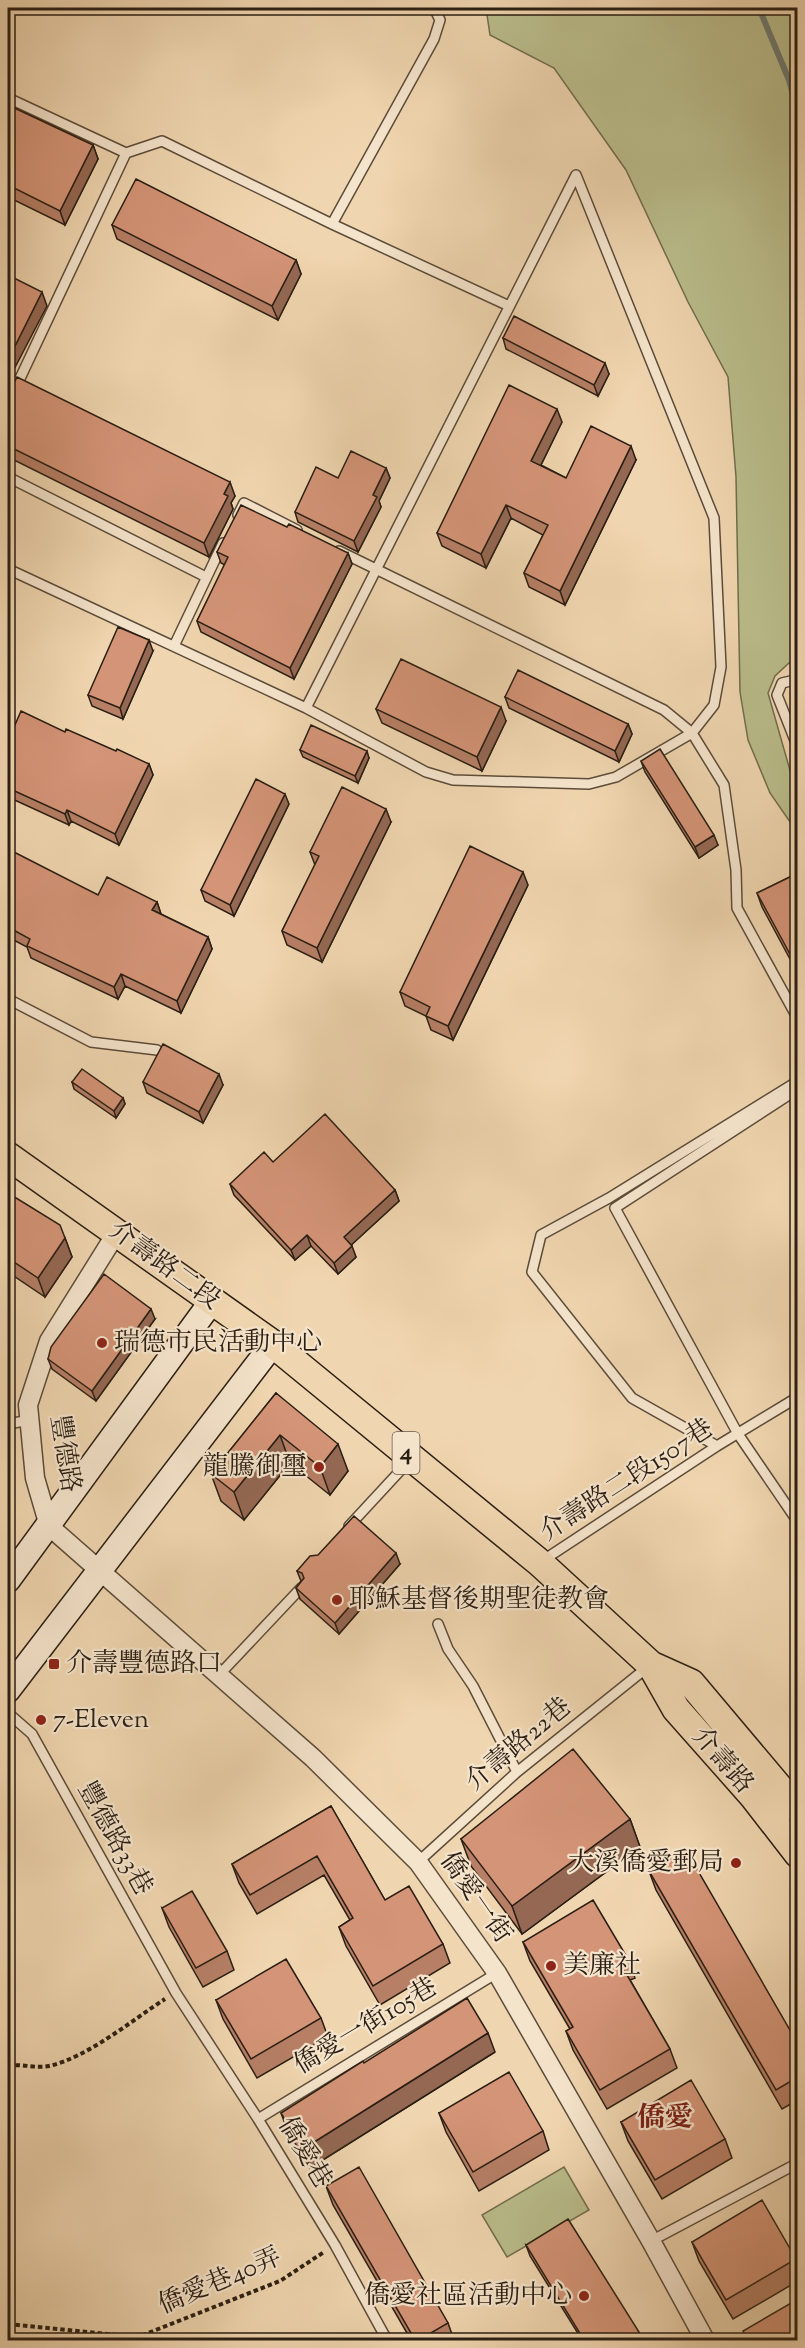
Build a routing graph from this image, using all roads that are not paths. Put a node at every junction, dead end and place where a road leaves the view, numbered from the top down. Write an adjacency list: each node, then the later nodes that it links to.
1 (434, 8): 4 (lane)
2 (8, 98): 3 (lane)
3 (126, 153): 4 (lane); 6 (lane)
4 (332, 224): 5 (lane)
5 (509, 306): 13 (lane); 18 (lane)
6 (8, 404)
7 (8, 477): 14 (lane)
8 (233, 524): 9 (lane)
9 (305, 534)
10 (227, 535): 14 (lane)
11 (325, 544): 13 (lane)
12 (8, 569): 15 (lane)
13 (376, 569): 17 (lane); 18 (lane)
14 (206, 577): 15 (lane)
15 (174, 646): 17 (lane)
16 (798, 681): 19 (lane)
17 (306, 708): 18 (lane)
18 (692, 733): 21 (lane)
19 (798, 748)
20 (8, 999): 22 (lane)
21 (798, 1019)
22 (157, 1050)
23 (798, 1081): 33 (lane)
24 (798, 1089): 32 (lane)
25 (8, 1156): 26 (main road, 介壽路二段 / 4)
26 (117, 1232): 27 (main road, 介壽路二段 / 4); 30 (street, 豐德路)
27 (212, 1301): 28 (main road, 介壽路二段 / 4); 36 (main road, 豐德路)
28 (273, 1344): 34 (main road, 介壽路二段 / 4); 39 (main road)
29 (798, 1397): 32 (lane, 介壽路二段1507巷)
30 (30, 1420): 31 (lane); 36 (street, 豐德路)
31 (8, 1424)
32 (738, 1434): 33 (lane, 介壽路二段1507巷); 35 (lane)
33 (717, 1446): 38 (lane, 介壽路二段1507巷)
34 (412, 1458): 37 (lane); 38 (main road, 介壽路二段 / 4)
35 (798, 1522)
36 (49, 1526): 39 (street, 豐德路); 40 (main road, 豐德路)
37 (340, 1535)
38 (540, 1563): 43 (main road, 介壽路 / 4)
39 (100, 1569): 44 (street, 僑愛一街); 45 (main road)
40 (8, 1580)
41 (301, 1588): 44 (lane)
42 (438, 1624): 47 (lane)
43 (651, 1665): 47 (lane, 介壽路22巷); 48 (main road, 介壽路 / 4); 49 (main road, 介壽路 / 4)
44 (219, 1675): 50 (street, 僑愛一街)
45 (8, 1690)
46 (8, 1713): 52 (lane, 豐德路33巷)
47 (517, 1772): 50 (lane, 介壽路22巷)
48 (798, 1810)
49 (798, 1854)
50 (418, 1862): 51 (street, 僑愛一街)
51 (497, 1973): 53 (lane, 僑愛一街105巷); 55 (street, 僑愛一街)
52 (176, 1993): 53 (lane, 僑愛巷)
53 (258, 2119): 56 (lane, 僑愛巷)
54 (798, 2163): 55 (lane)
55 (651, 2241): 57 (street, 僑愛一街)
56 (387, 2340)
57 (705, 2340)

